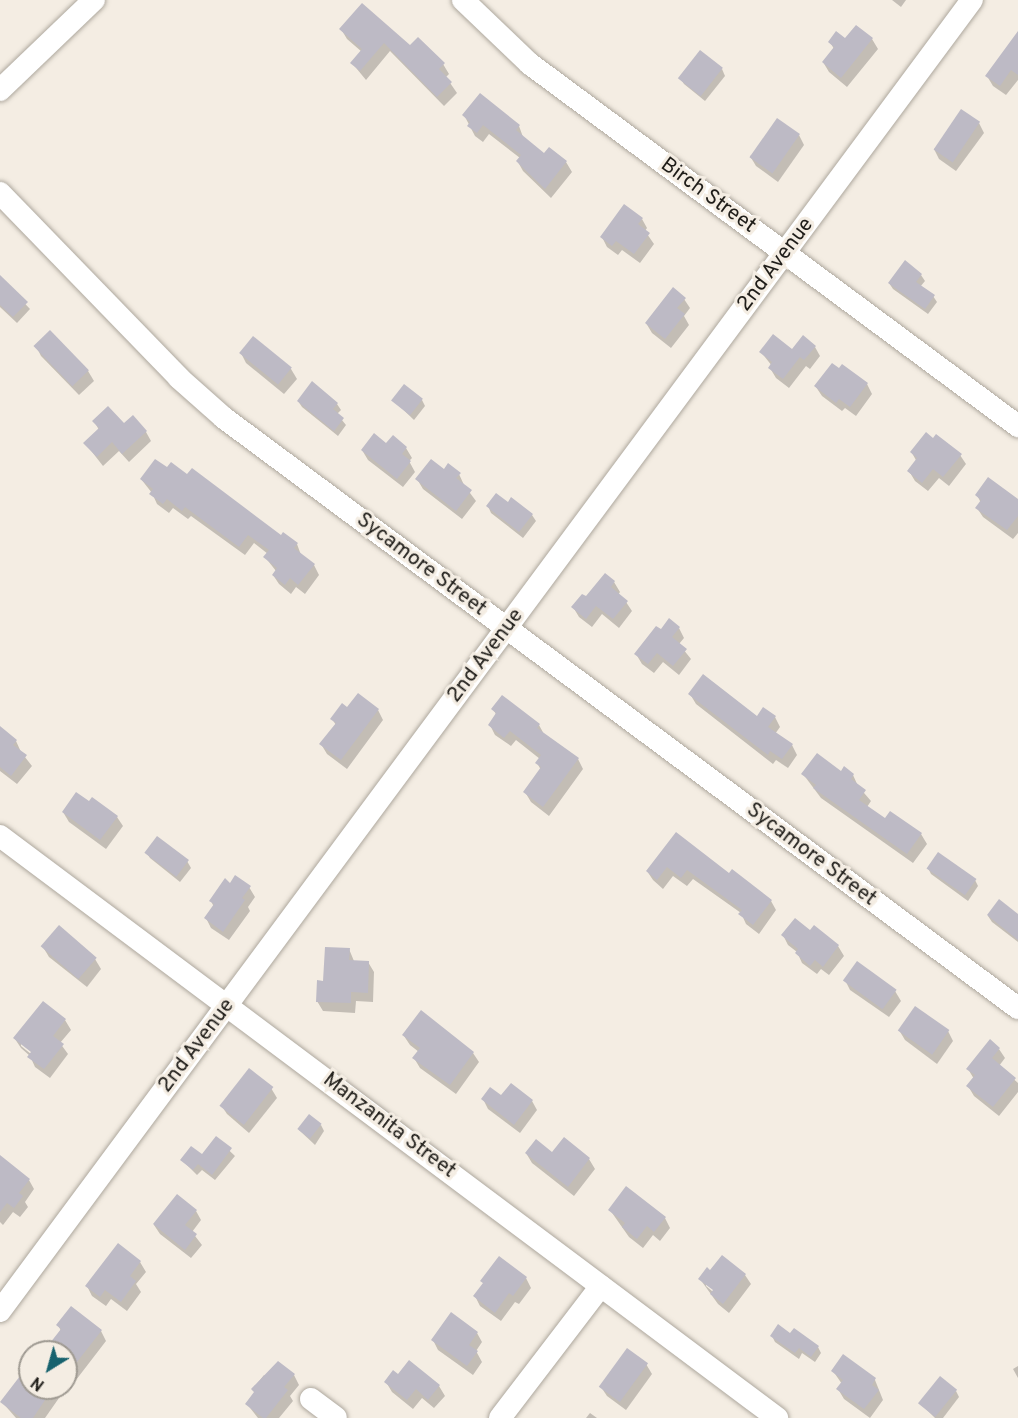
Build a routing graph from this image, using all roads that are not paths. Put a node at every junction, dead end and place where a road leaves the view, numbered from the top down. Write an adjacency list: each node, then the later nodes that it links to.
1 (94, 0): 4 (street)
2 (463, 0): 6 (street, Birch Street)
3 (972, 0): 6 (street, 2nd Avenue)
4 (0, 90)
5 (0, 193): 8 (street, Sycamore Street)
6 (785, 252): 7 (street, Birch Street); 8 (street, 2nd Avenue)
7 (1018, 426)
8 (506, 629): 10 (street, 2nd Avenue); 11 (street, Sycamore Street)
9 (0, 836): 10 (street, Manzanita Street)
10 (227, 1005): 12 (street, Manzanita Street); 13 (street, 2nd Avenue)
11 (1018, 1008)
12 (601, 1286): 16 (street); 17 (street, Manzanita Street)
13 (0, 1311)
14 (311, 1399): 15 (street)
15 (336, 1418)
16 (500, 1418)
17 (777, 1418)

